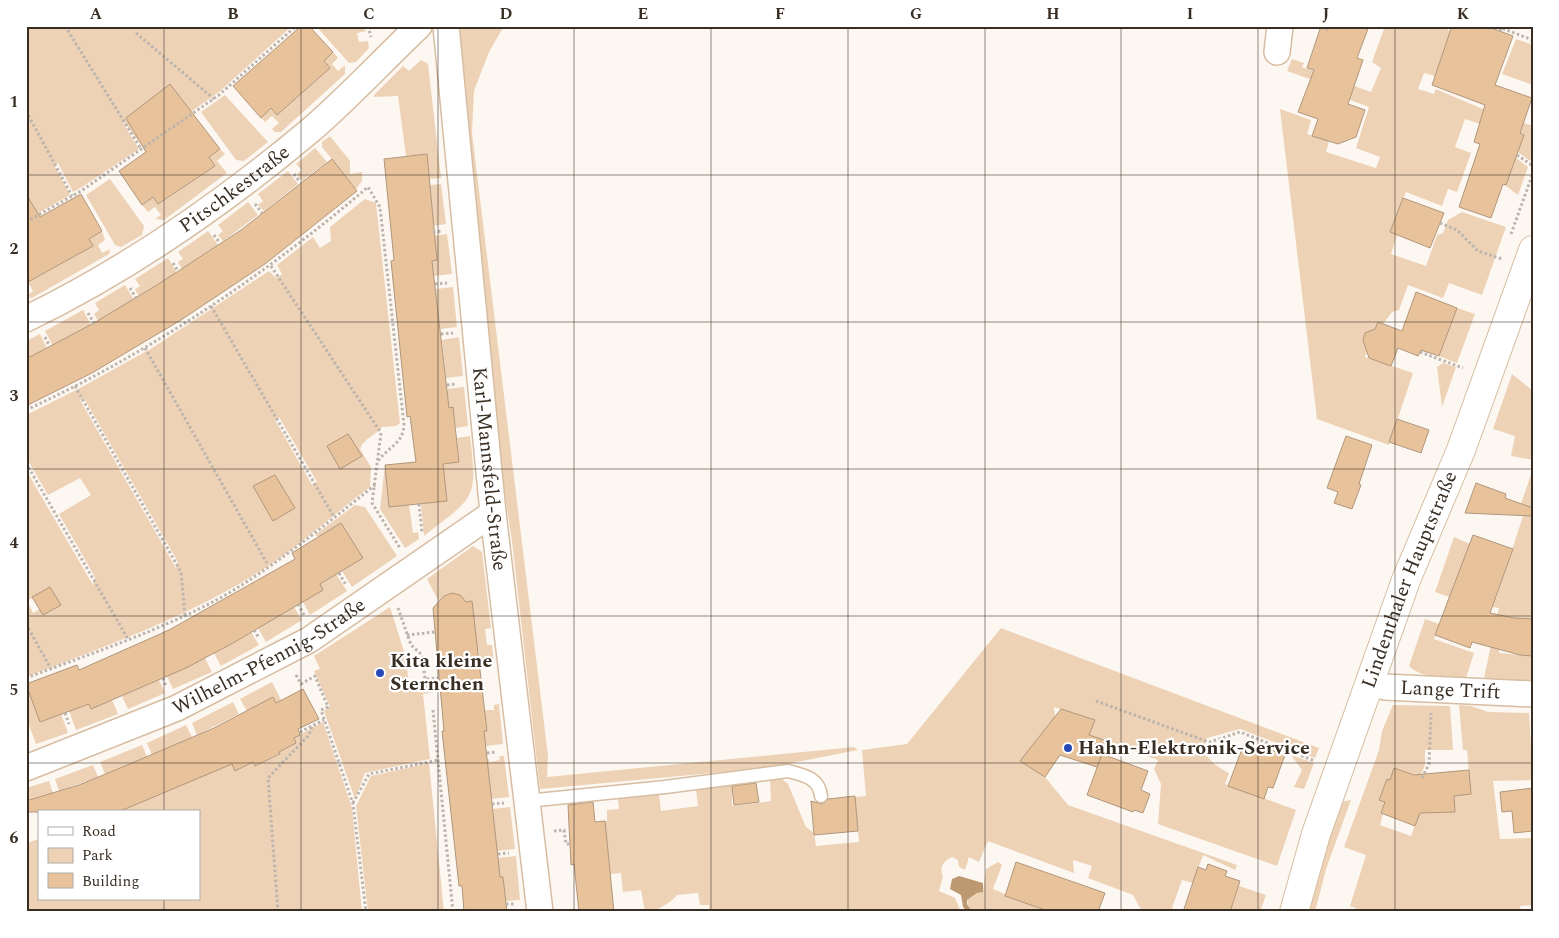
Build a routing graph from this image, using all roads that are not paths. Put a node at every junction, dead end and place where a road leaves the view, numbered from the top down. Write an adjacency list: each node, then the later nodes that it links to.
1 (419, 26): 6 (street, Pitschkestraße)
2 (446, 26): 7 (street, Karl-Mannsfeld-Straße)
3 (1280, 26): 4 (street)
4 (1277, 52)
5 (1533, 250): 8 (street, Lindenthaler Hauptstraße)
6 (26, 319)
7 (493, 513): 10 (street, Wilhelm-Pfennig-Straße); 12 (street, Karl-Mannsfeld-Straße)
8 (1370, 682): 9 (street, Lange Trift); 14 (street, Lindenthaler Hauptstraße)
9 (1533, 694)
10 (26, 768)
11 (821, 796): 12 (lane)
12 (527, 801): 13 (street, Karl-Mannsfeld-Straße)
13 (540, 912)
14 (1294, 912)

